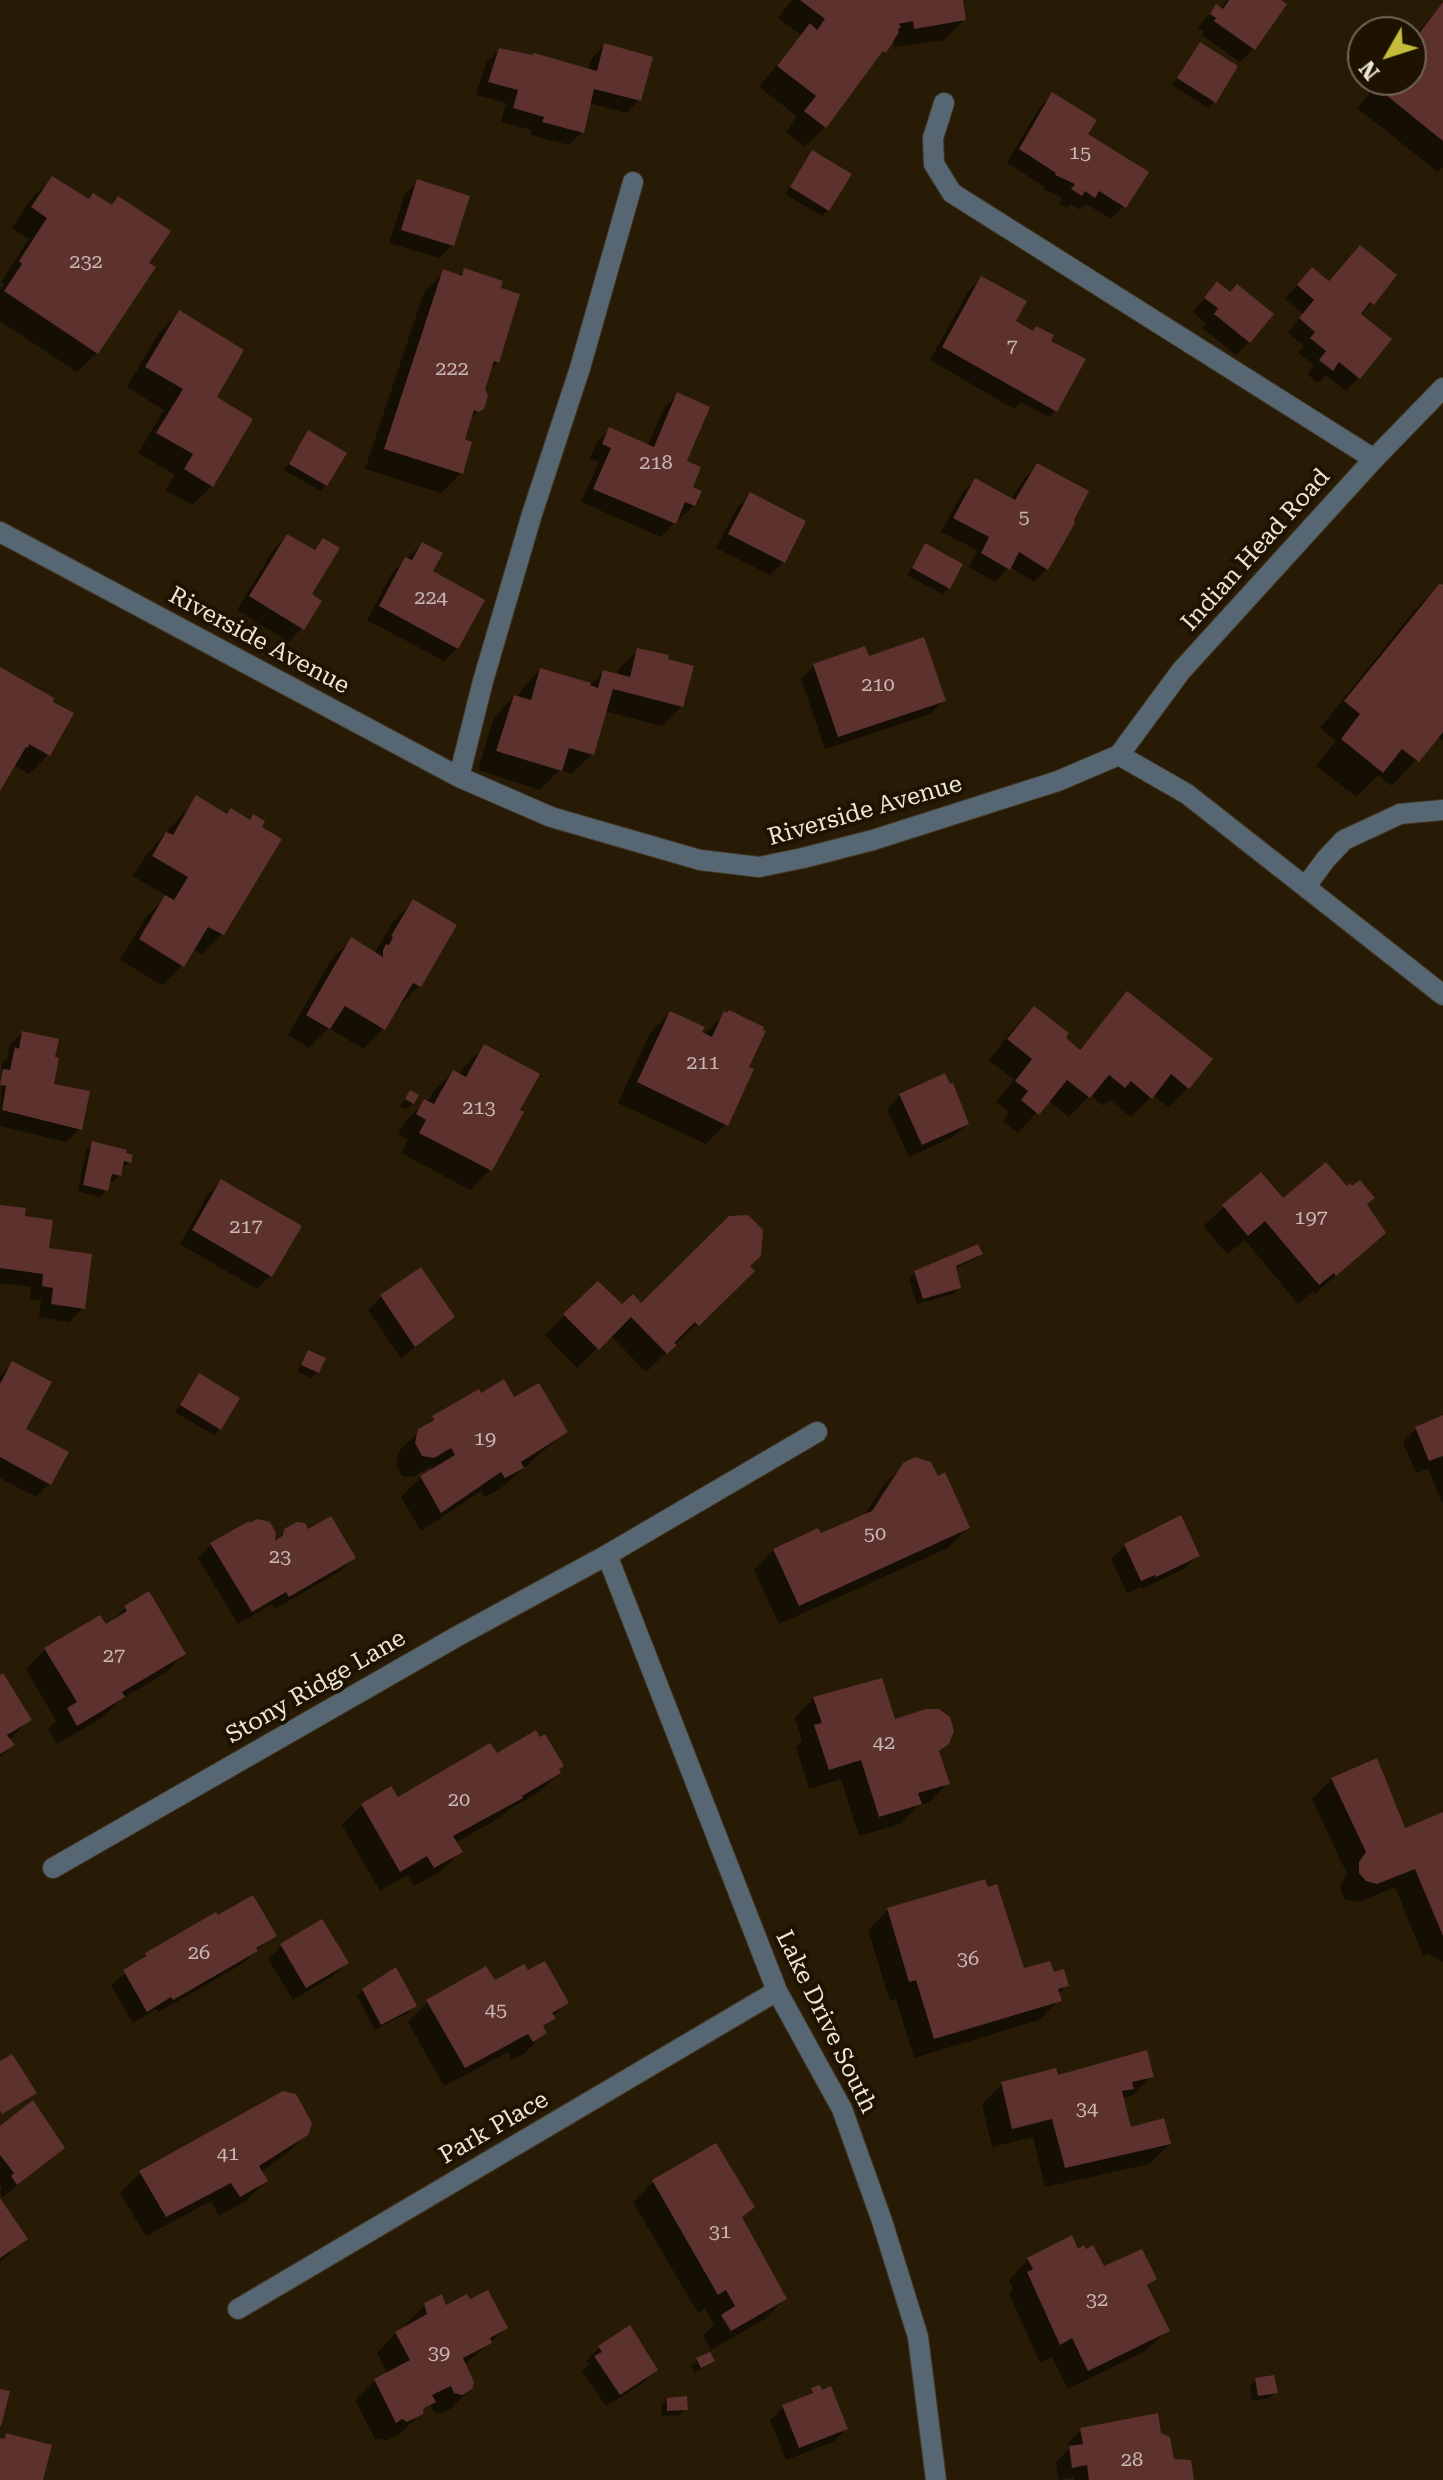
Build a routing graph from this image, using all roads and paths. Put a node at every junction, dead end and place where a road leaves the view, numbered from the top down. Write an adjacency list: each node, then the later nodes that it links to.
1 (944, 103): 4 (street)
2 (633, 182): 7 (street)
3 (1443, 388): 4 (street, Indian Head Road)
4 (1374, 459): 6 (street, Indian Head Road)
5 (0, 532): 7 (street, Riverside Avenue)
6 (1119, 755): 7 (street, Riverside Avenue); 9 (street)
7 (459, 777)
8 (1443, 810): 9 (street)
9 (1306, 886): 10 (street)
10 (1443, 995)
11 (817, 1432): 12 (street, Stony Ridge Lane)
12 (607, 1555): 13 (street, Stony Ridge Lane); 14 (street, Lake Drive South)
13 (53, 1868)
14 (777, 1991): 15 (street, Park Place); 16 (street, Lake Drive South)
15 (238, 2309)
16 (936, 2480)

